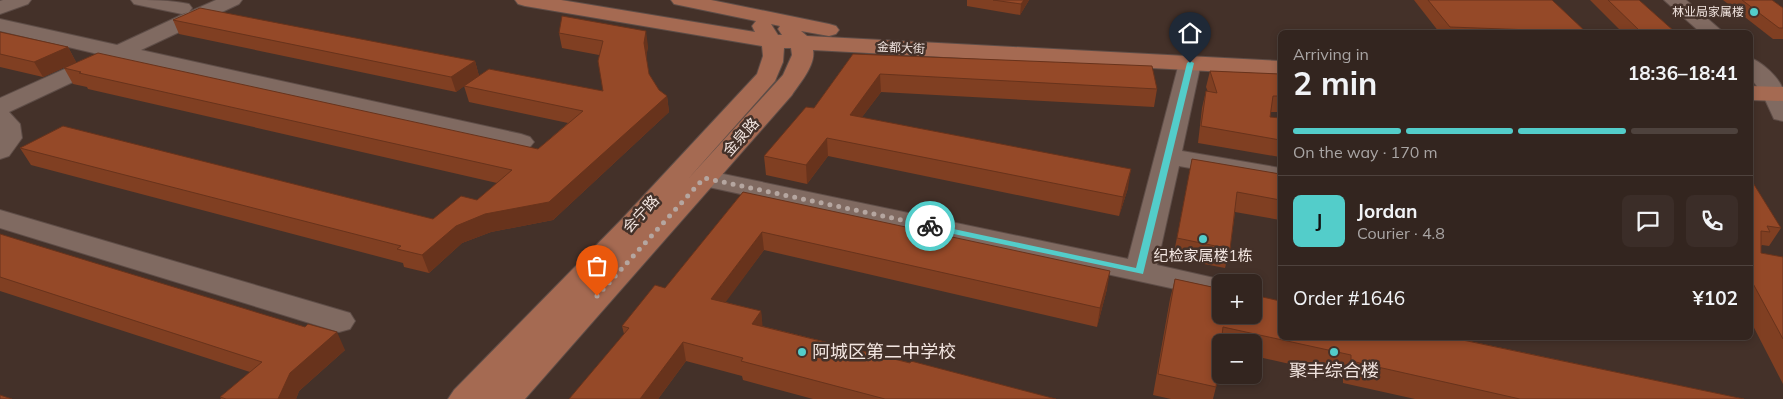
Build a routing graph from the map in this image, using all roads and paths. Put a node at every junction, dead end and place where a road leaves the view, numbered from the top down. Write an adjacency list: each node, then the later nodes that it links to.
1 (21, 0): 8 (street)
2 (142, 0): 9 (street)
3 (232, 0): 13 (street)
4 (525, 0): 12 (main road, 金都大街)
5 (681, 0): 7 (main road)
6 (1674, 0): 11 (street)
7 (752, 5): 12 (main road)
8 (0, 8)
9 (182, 8)
10 (0, 24): 13 (street)
11 (1710, 30)
12 (784, 35): 14 (main road, 金都大街); 15 (main road, 金都大街); 23 (main road, 金泉路); 28 (main road, 会宁路)
13 (121, 52): 17 (street); 19 (street)
14 (1278, 55)
15 (1190, 63): 16 (main road, 金都大街); 21 (street)
16 (1278, 68)
17 (0, 108)
18 (0, 116): 20 (street)
19 (521, 142)
20 (0, 151)
21 (1168, 156): 22 (street); 25 (street)
22 (1278, 176)
23 (704, 178): 25 (street); 29 (main road, 金泉路)
24 (0, 219): 27 (street)
25 (1140, 272): 26 (street)
26 (1212, 287)
27 (339, 321)
28 (466, 399)
29 (504, 399)

